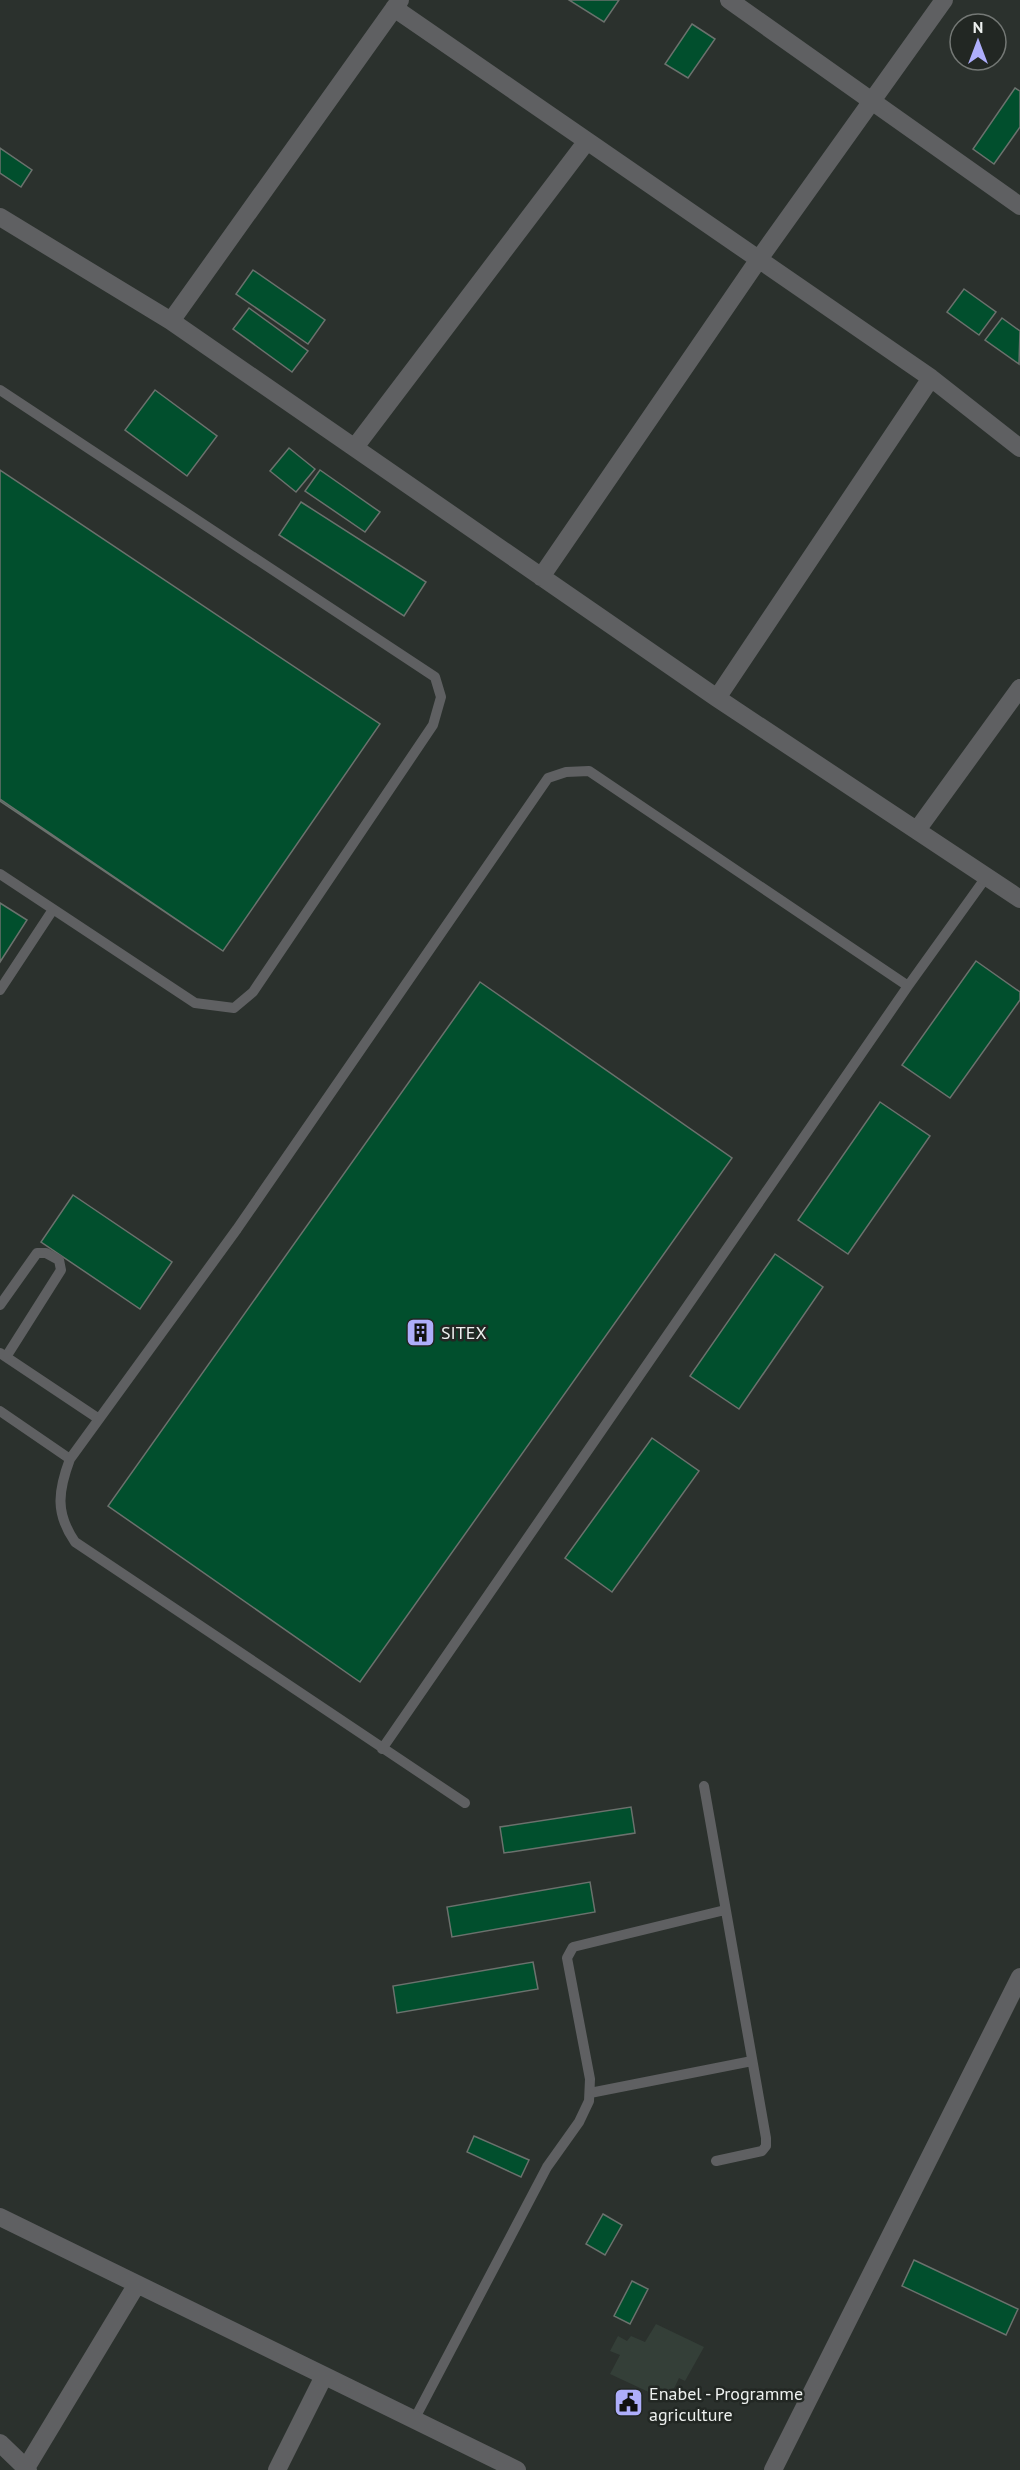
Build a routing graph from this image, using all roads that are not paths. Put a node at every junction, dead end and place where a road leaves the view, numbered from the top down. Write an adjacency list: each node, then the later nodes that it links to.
1 (729, 0): 4 (street)
2 (944, 0): 4 (street)
3 (397, 4): 5 (street); 9 (street)
4 (872, 101): 6 (street); 8 (street)
5 (587, 141): 8 (street); 12 (street)
6 (1020, 206)
7 (0, 217): 9 (street)
8 (759, 259): 10 (street); 14 (street)
9 (171, 321): 12 (street)
10 (931, 378): 13 (street); 16 (street)
11 (0, 390): 21 (lane)
12 (355, 447): 14 (street)
13 (1020, 448)
14 (541, 577): 16 (street)
15 (1020, 688): 17 (street)
16 (717, 698): 17 (street)
17 (916, 830): 19 (street)
18 (0, 874): 21 (lane)
19 (987, 876): 20 (street); 22 (lane)
20 (1020, 899)
21 (52, 911): 23 (lane)
22 (908, 986): 27 (lane); 29 (lane)
23 (0, 990)
24 (0, 1305): 25 (lane)
25 (3, 1355): 27 (lane)
26 (0, 1411): 28 (lane)
27 (99, 1419): 28 (lane)
28 (70, 1459): 29 (lane)
29 (382, 1749): 31 (lane)
30 (704, 1786): 32 (lane)
31 (465, 1803)
32 (726, 1910): 34 (lane); 35 (lane)
33 (1020, 1978): 45 (street)
34 (752, 2061): 35 (lane); 36 (lane)
35 (590, 2093): 40 (lane)
36 (716, 2161)
37 (0, 2217): 38 (street)
38 (137, 2284): 39 (street); 42 (street)
39 (324, 2376): 40 (street); 43 (street)
40 (414, 2420): 44 (street)
41 (0, 2443): 42 (street)
42 (27, 2469)
43 (277, 2470)
44 (517, 2470)
45 (773, 2470)

